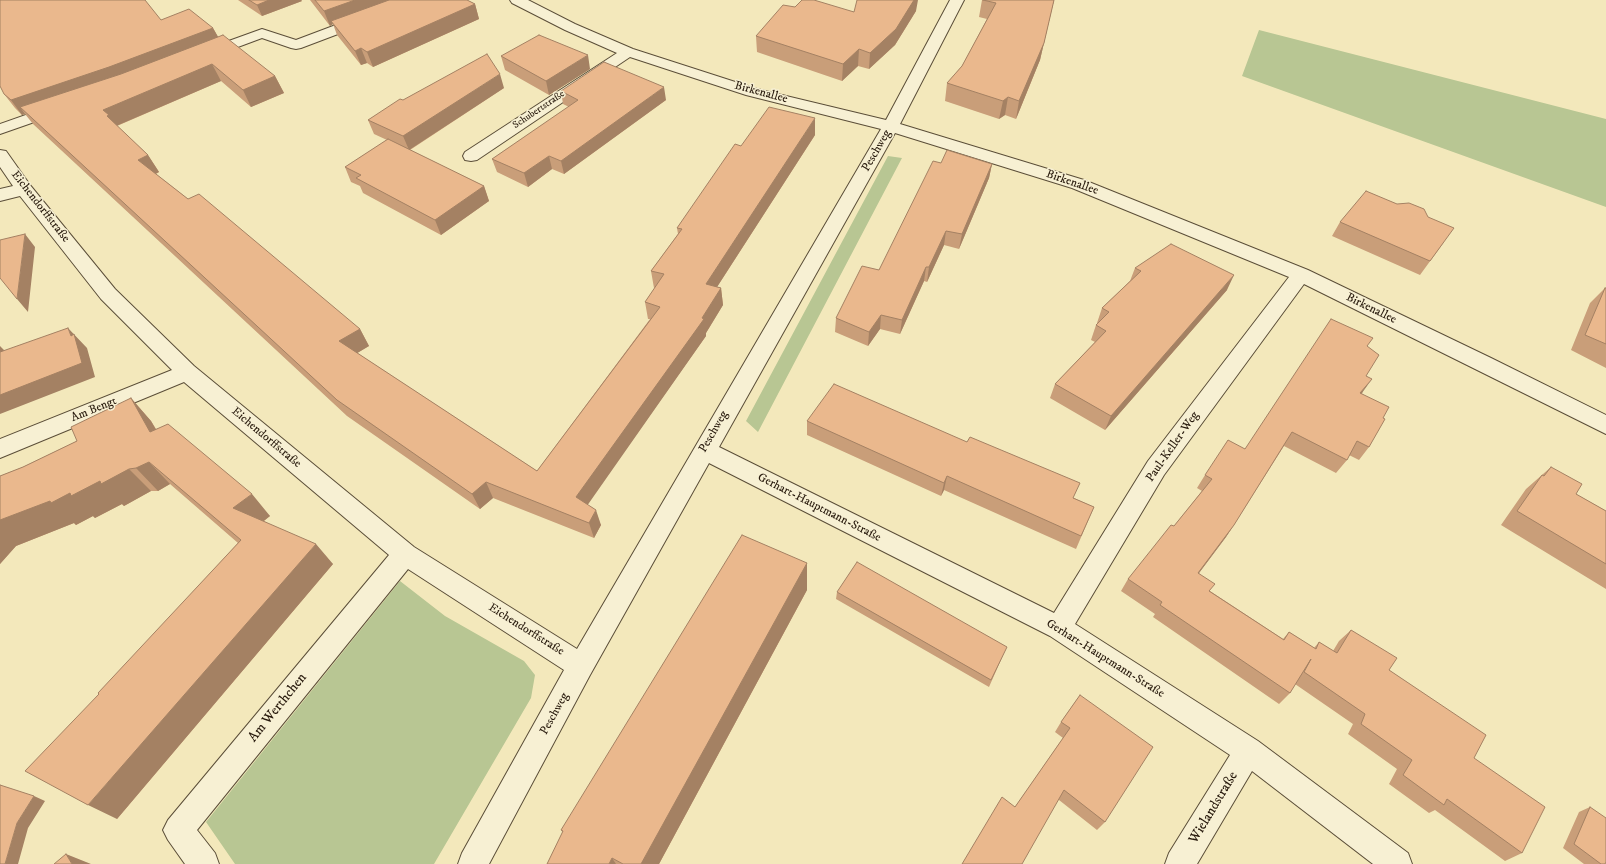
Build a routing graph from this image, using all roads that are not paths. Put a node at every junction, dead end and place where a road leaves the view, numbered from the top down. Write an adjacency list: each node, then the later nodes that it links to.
1 (415, 0): 5 (street)
2 (517, 0): 4 (street, Birkenallee)
3 (957, 0): 7 (street, Peschweg)
4 (628, 52): 7 (street, Birkenallee); 10 (street, Schubertstraße)
5 (190, 61)
6 (73, 104): 8 (street)
7 (891, 126): 13 (street, Birkenallee); 17 (street, Peschweg)
8 (0, 129)
9 (0, 155): 11 (street, Eichendorffstraße)
10 (471, 156)
11 (24, 189): 12 (street); 14 (street, Eichendorffstraße)
12 (0, 195)
13 (1301, 275): 15 (street, Birkenallee); 19 (street, Paul-Keller-Weg)
14 (188, 372): 16 (street, Am Bengt); 18 (street, Eichendorffstraße)
15 (1606, 425)
16 (0, 449)
17 (704, 450): 19 (street, Gerhart-Hauptmann-Straße); 20 (street, Peschweg)
18 (405, 554): 20 (street, Eichendorffstraße); 22 (street, Am Werthchen)
19 (1059, 628): 21 (street, Gerhart-Hauptmann-Straße)
20 (581, 666): 23 (street, Peschweg)
21 (1248, 751): 24 (street, Wielandstraße); 25 (street, Gerhart-Hauptmann-Straße)
22 (204, 864)
23 (473, 864)
24 (1180, 864)
25 (1397, 864)

